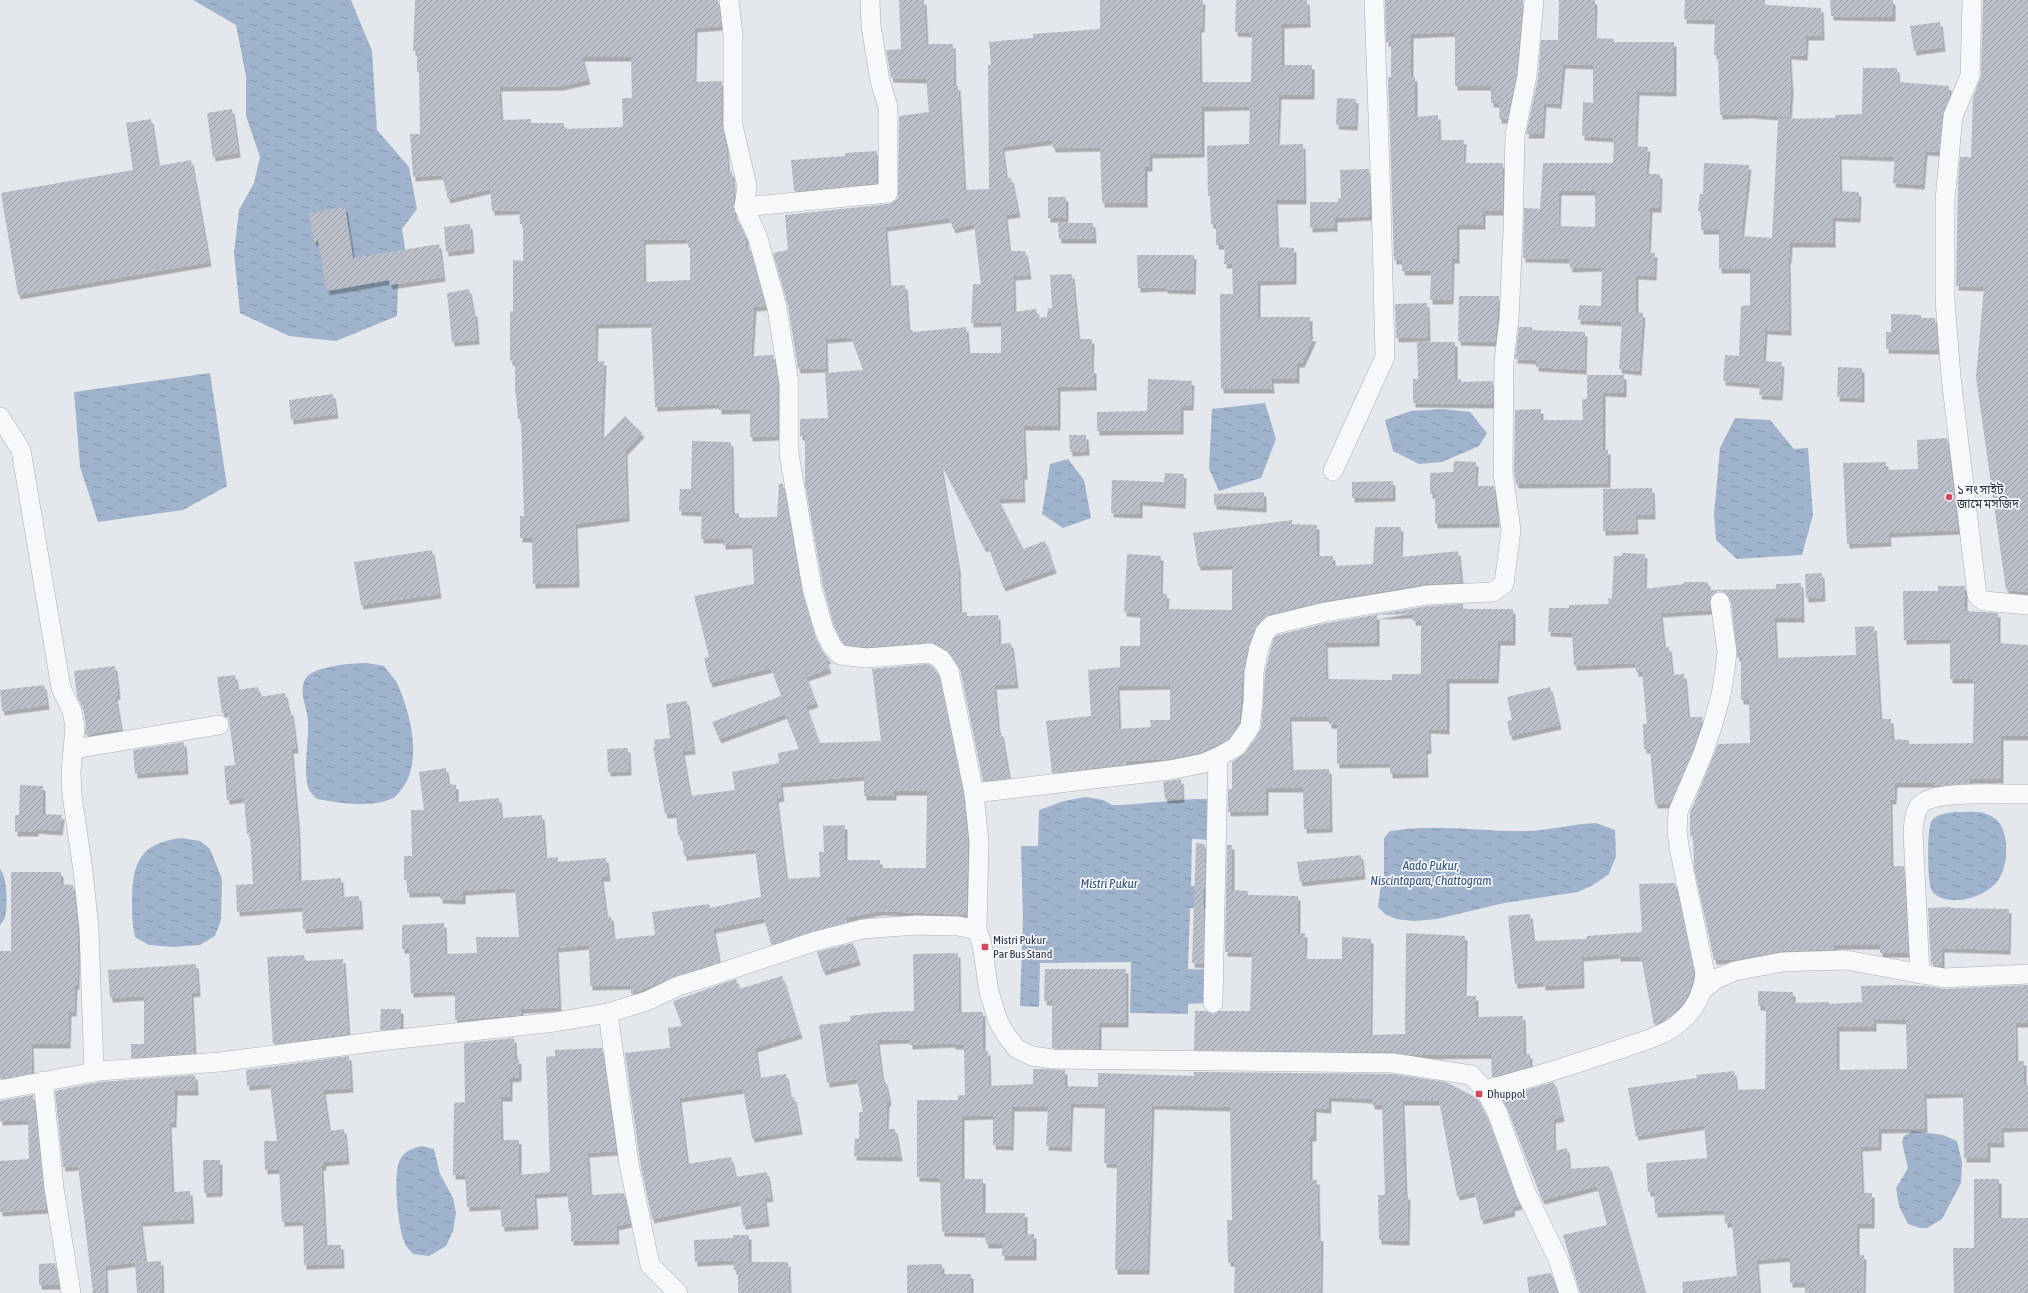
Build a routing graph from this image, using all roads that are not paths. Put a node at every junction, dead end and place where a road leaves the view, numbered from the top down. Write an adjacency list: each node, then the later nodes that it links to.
1 (729, 0): 6 (street)
2 (870, 0): 6 (street)
3 (1374, 0): 8 (street)
4 (1534, 0): 13 (street)
5 (1972, 0): 10 (street)
6 (744, 207): 14 (street)
7 (0, 417): 12 (street)
8 (1333, 471)
9 (1720, 602): 19 (street)
10 (2028, 605)
11 (219, 725): 12 (street)
12 (74, 749): 22 (street)
13 (1218, 757): 14 (street); 20 (street)
14 (974, 793): 16 (street)
15 (2028, 794): 17 (street)
16 (976, 930): 21 (street); 25 (street)
17 (1920, 974): 18 (street); 19 (street)
18 (2028, 974)
19 (1704, 989): 25 (street)
20 (1213, 1003)
21 (608, 1014): 22 (street); 27 (street)
22 (94, 1072): 23 (street)
23 (43, 1081): 24 (street); 26 (street)
24 (0, 1090)
25 (1485, 1090): 28 (street)
26 (71, 1293)
27 (678, 1293)
28 (1569, 1293)

